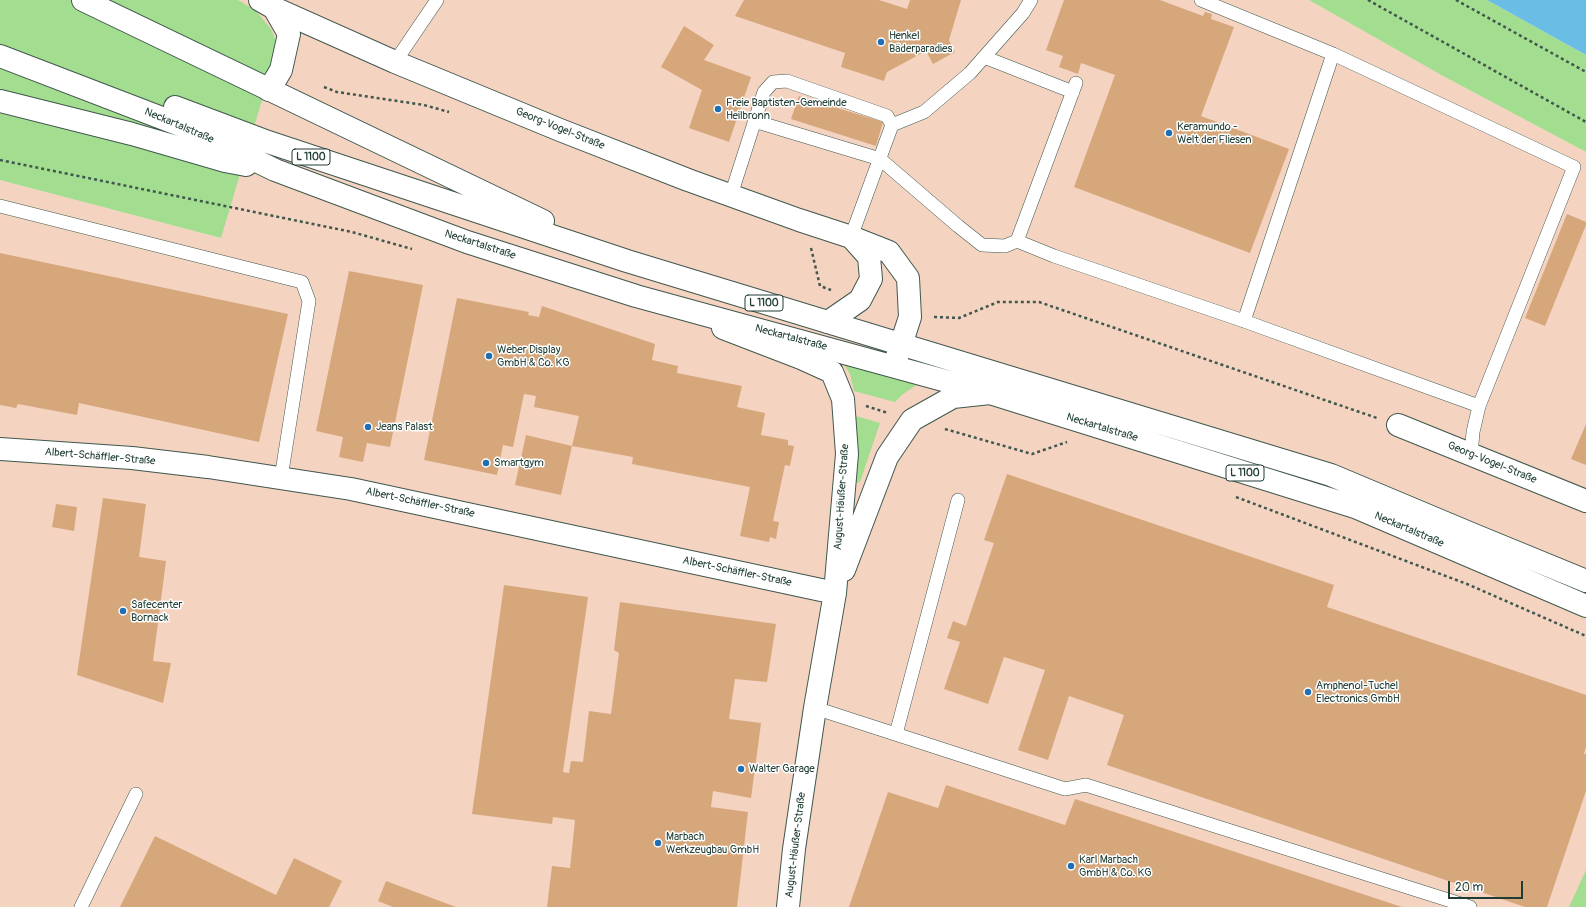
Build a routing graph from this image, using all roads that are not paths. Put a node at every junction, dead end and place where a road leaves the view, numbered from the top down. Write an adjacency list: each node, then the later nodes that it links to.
1 (83, 0): 11 (main road)
2 (437, 0): 10 (lane)
3 (1031, 0): 9 (lane)
4 (1201, 0): 7 (lane)
5 (267, 4): 10 (main road, Georg-Vogel-Straße); 11 (main road, Georg-Vogel-Straße)
6 (0, 41): 21 (main road, Neckartalstraße / L 1100)
7 (1333, 54): 23 (lane); 28 (lane)
8 (0, 56): 16 (main road, Neckartalstraße / L 1100)
9 (984, 57): 14 (lane); 20 (lane)
10 (395, 62): 17 (main road, Georg-Vogel-Straße)
11 (269, 90): 21 (main road)
12 (0, 101): 16 (main road)
13 (754, 120): 14 (lane); 15 (lane); 17 (lane)
14 (892, 125): 15 (lane)
15 (880, 159): 19 (lane); 20 (lane)
16 (275, 170): 22 (main road, Neckartalstraße / L 1100)
17 (731, 195): 19 (main road, Georg-Vogel-Straße)
18 (0, 206): 32 (lane)
19 (851, 237): 24 (main road, Georg-Vogel-Straße); 25 (main road, Georg-Vogel-Straße)
20 (1017, 241): 23 (lane)
21 (627, 261): 24 (main road, Neckartalstraße / L 1100)
22 (636, 296): 26 (main road, Neckartalstraße / L 1100); 36 (main road, August-Häußer-Straße)
23 (1244, 321): 28 (lane)
24 (828, 322): 25 (main road, Neckartalstraße / L 1100)
25 (900, 345): 26 (main road, Georg-Vogel-Straße); 35 (main road, Neckartalstraße / L 1100)
26 (894, 366): 27 (main road, Neckartalstraße / L 1100)
27 (990, 393): 36 (main road, August-Häußer-Straße); 37 (main road, Neckartalstraße / L 1100)
28 (1479, 406): 31 (lane)
29 (1398, 425): 31 (main road, Georg-Vogel-Straße)
30 (0, 449): 32 (main road, Albert-Schäffler-Straße)
31 (1471, 455): 34 (main road, Georg-Vogel-Straße)
32 (281, 478): 36 (main road, Albert-Schäffler-Straße)
33 (958, 500): 39 (lane)
34 (1586, 501)
35 (1586, 581)
36 (835, 593): 38 (main road, August-Häußer-Straße)
37 (1586, 606)
38 (815, 708): 39 (lane); 42 (main road, August-Häußer-Straße)
39 (896, 734): 43 (lane)
40 (136, 794): 41 (lane)
41 (80, 907)
42 (788, 907)
43 (1470, 907)

